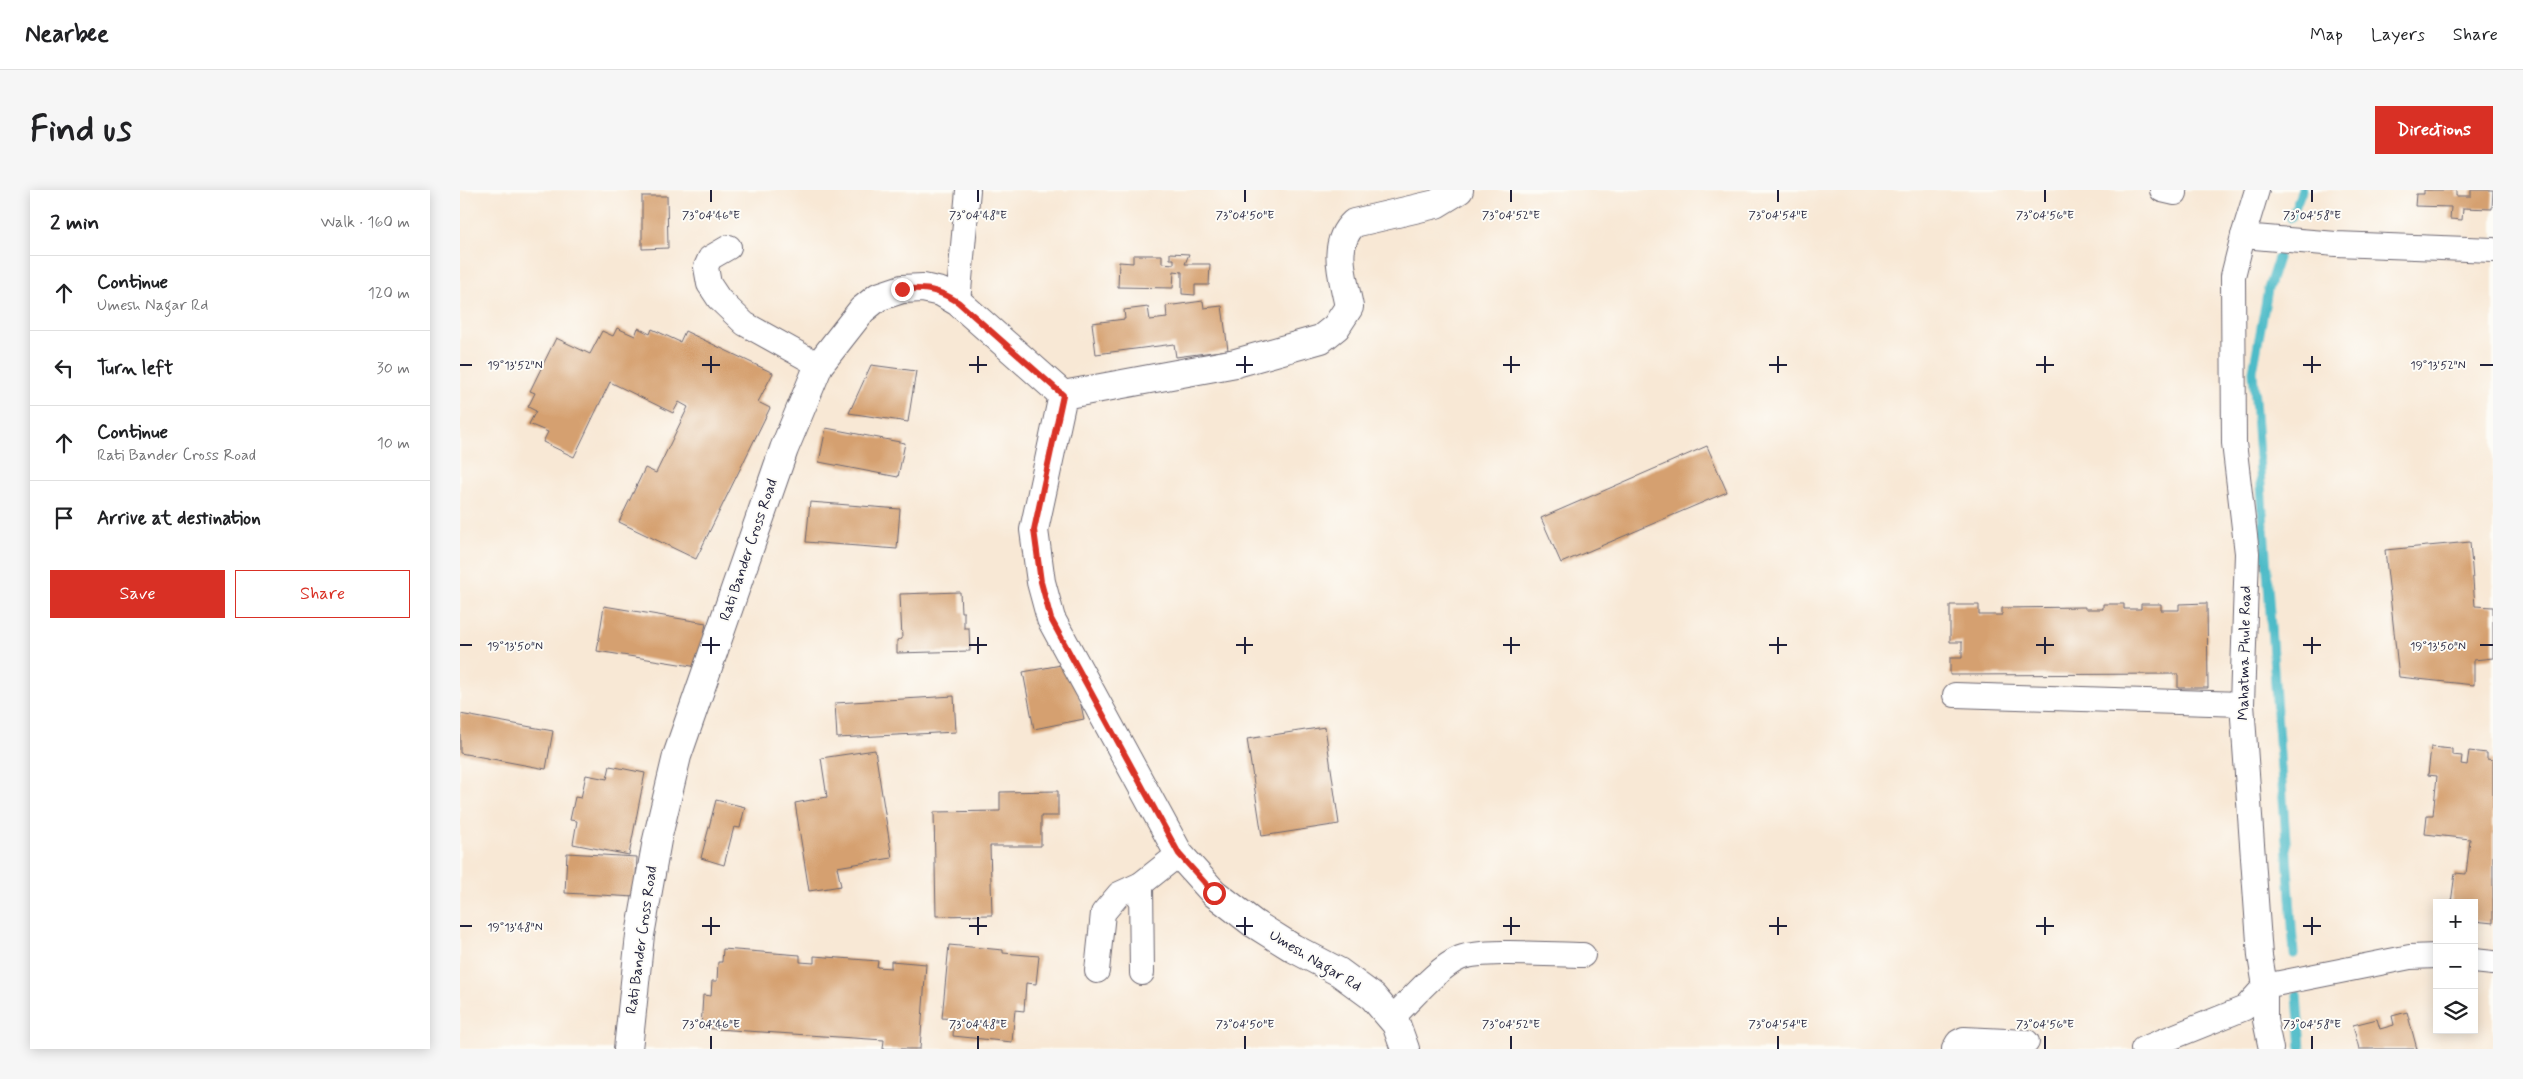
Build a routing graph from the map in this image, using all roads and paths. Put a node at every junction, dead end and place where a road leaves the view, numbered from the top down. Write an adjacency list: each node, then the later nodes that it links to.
1 (968, 190): 7 (street)
2 (1459, 190): 9 (street)
3 (2257, 190): 4 (street, Mahatma Phule Road)
4 (2243, 236): 6 (street); 11 (street, Mahatma Phule Road)
5 (729, 247): 8 (street)
6 (2493, 250)
7 (958, 302): 8 (street, Rati Bander Cross Road); 9 (street, Rati Bander Cross Road)
8 (819, 365): 23 (street, Rati Bander Cross Road)
9 (1063, 395): 12 (street, Umesh Nagar Rd)
10 (1955, 695): 11 (street)
11 (2242, 704): 20 (street, Mahatma Phule Road)
12 (1179, 854): 13 (street); 21 (street, Umesh Nagar Rd)
13 (1141, 884): 18 (street); 19 (street)
14 (1583, 955): 21 (street)
15 (2433, 956): 20 (street)
16 (2478, 961): 17 (street)
17 (2493, 963)
18 (1096, 971)
19 (1142, 973)
20 (2265, 986): 26 (street); 27 (street, Mahatma Phule Road)
21 (1391, 1019): 24 (street, Umesh Nagar Rd)
22 (2027, 1042): 25 (street)
23 (628, 1049)
24 (1405, 1049)
25 (1954, 1049)
26 (2142, 1049)
27 (2271, 1049)

